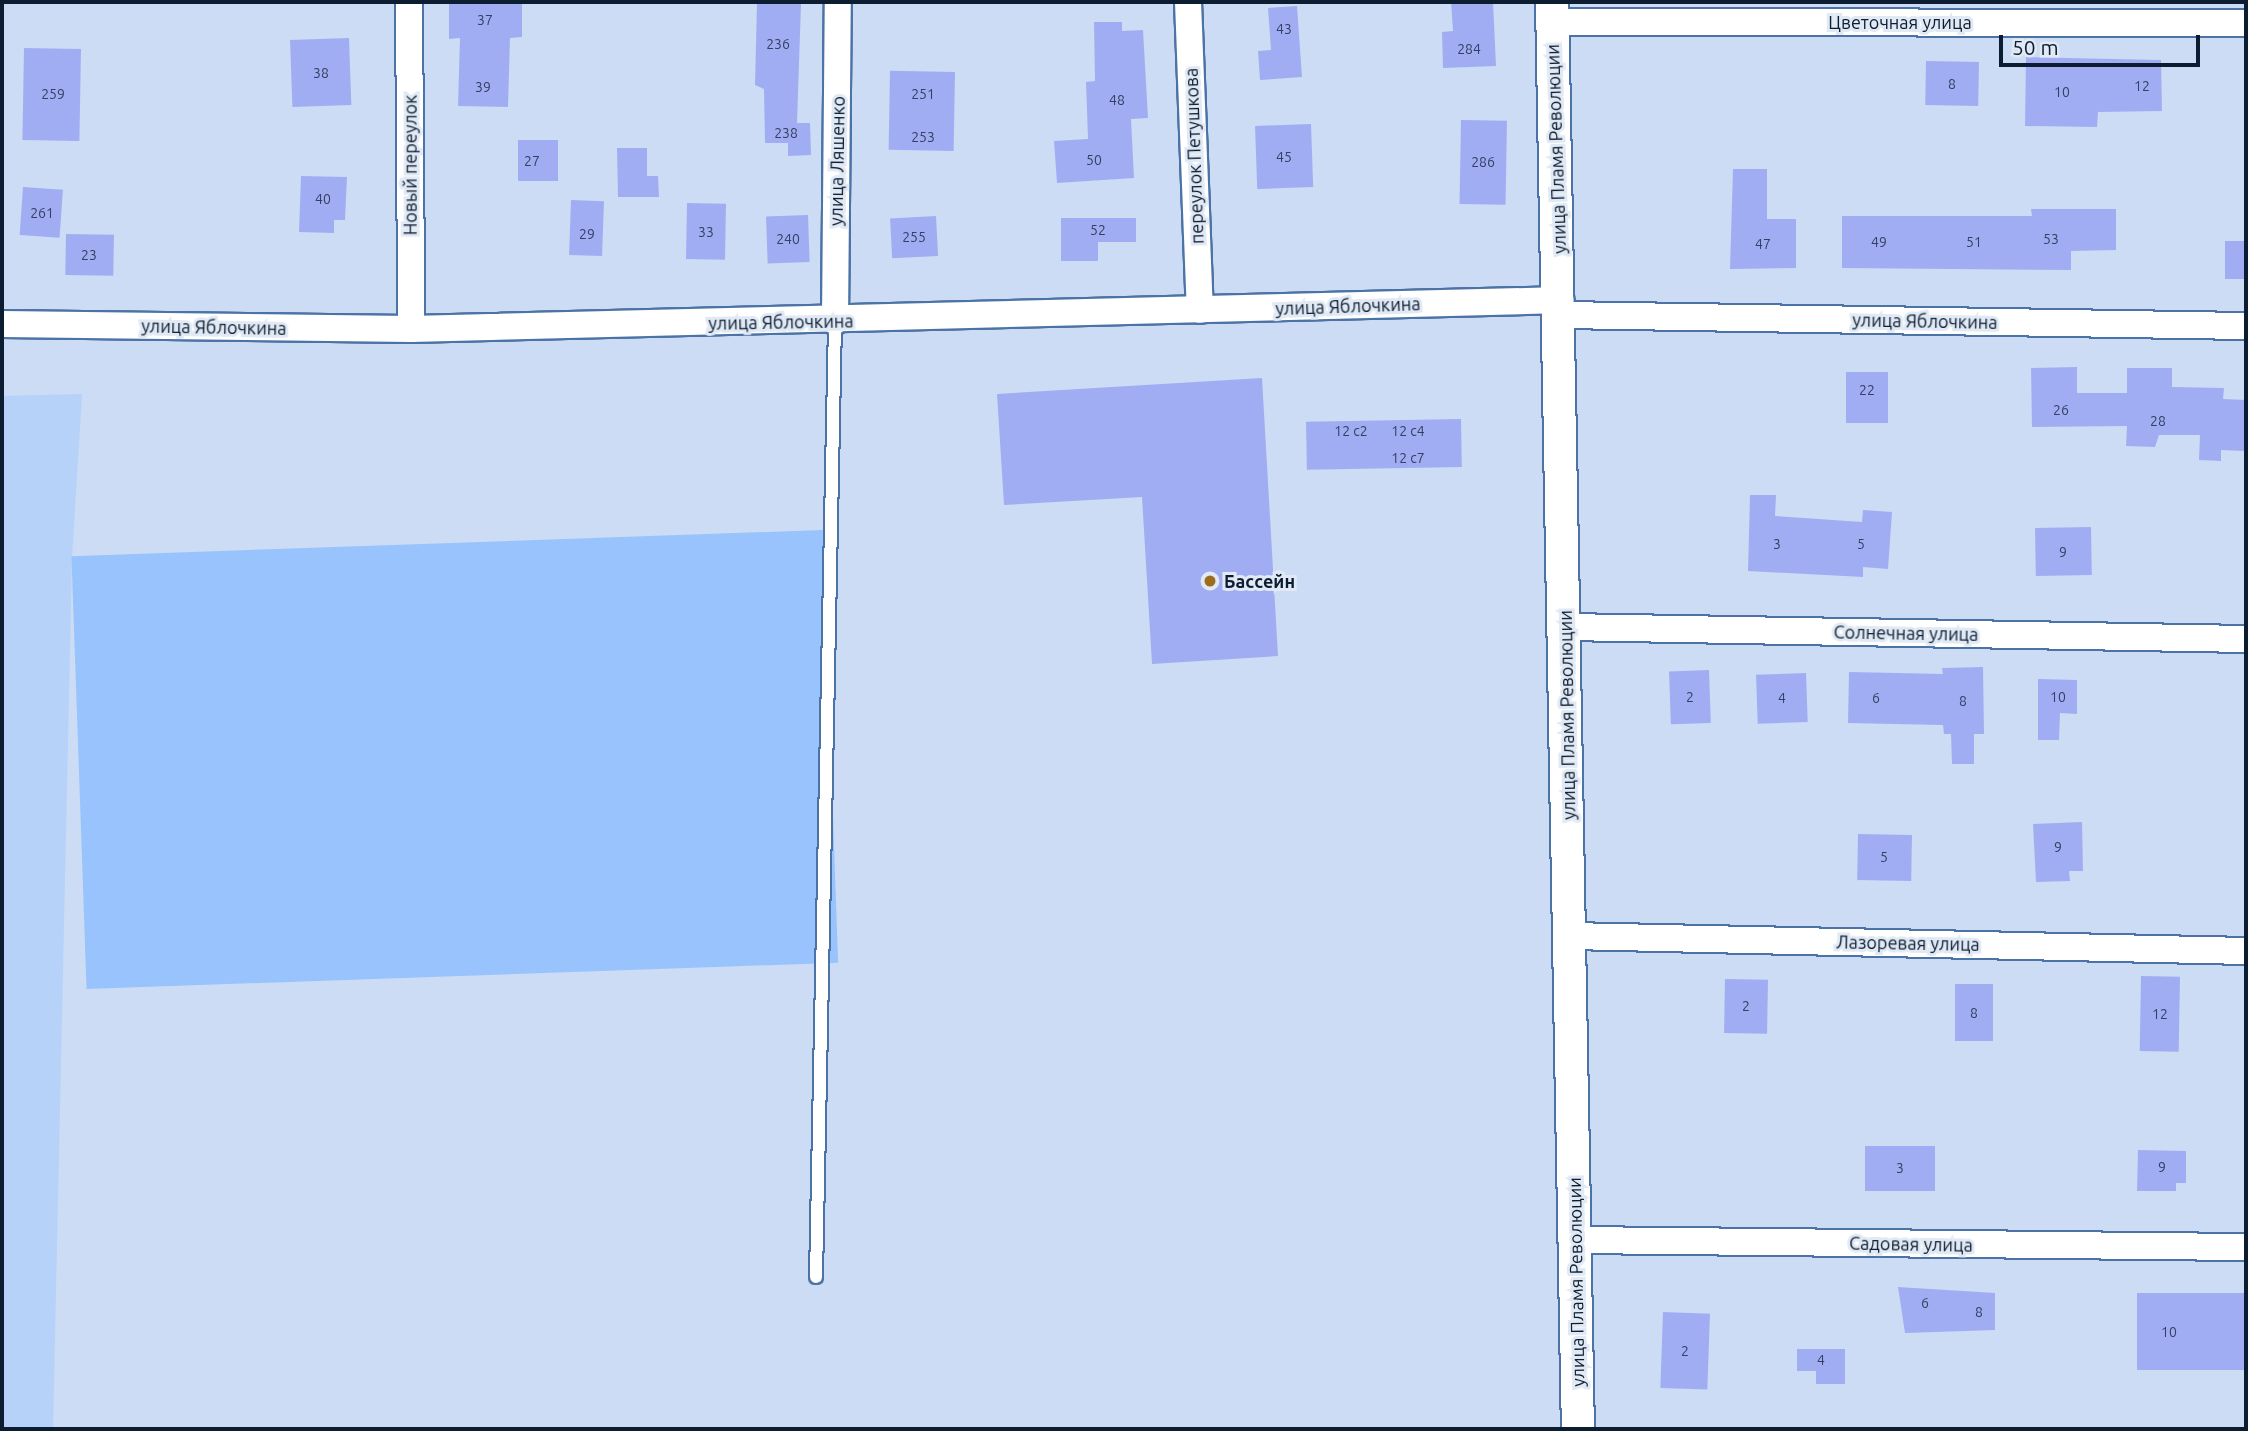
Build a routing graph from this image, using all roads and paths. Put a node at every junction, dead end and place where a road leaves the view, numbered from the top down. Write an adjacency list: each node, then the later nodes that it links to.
1 (409, 2): 11 (street, Новый переулок)
2 (838, 2): 8 (street, улица Ляшенко)
3 (1188, 2): 7 (street, переулок Петушкова)
4 (1553, 12): 5 (street, Цветочная улица); 6 (street, улица Пламя Революции)
5 (2246, 23)
6 (1561, 307): 7 (street, улица Яблочкина); 10 (street, улица Яблочкина); 12 (street, улица Пламя Революции)
7 (1200, 310): 8 (street, улица Яблочкина)
8 (835, 321): 11 (street, улица Яблочкина); 18 (lane)
9 (2, 324): 11 (street, улица Яблочкина)
10 (2246, 326)
11 (411, 329)
12 (1566, 627): 13 (street, Солнечная улица); 14 (street, улица Пламя Революции)
13 (2246, 639)
14 (1570, 936): 15 (street, Лазоревая улица); 16 (street, улица Пламя Революции)
15 (2246, 951)
16 (1575, 1240): 17 (street, Садовая улица); 19 (street, улица Пламя Революции)
17 (2246, 1247)
18 (816, 1277)
19 (1578, 1429)

